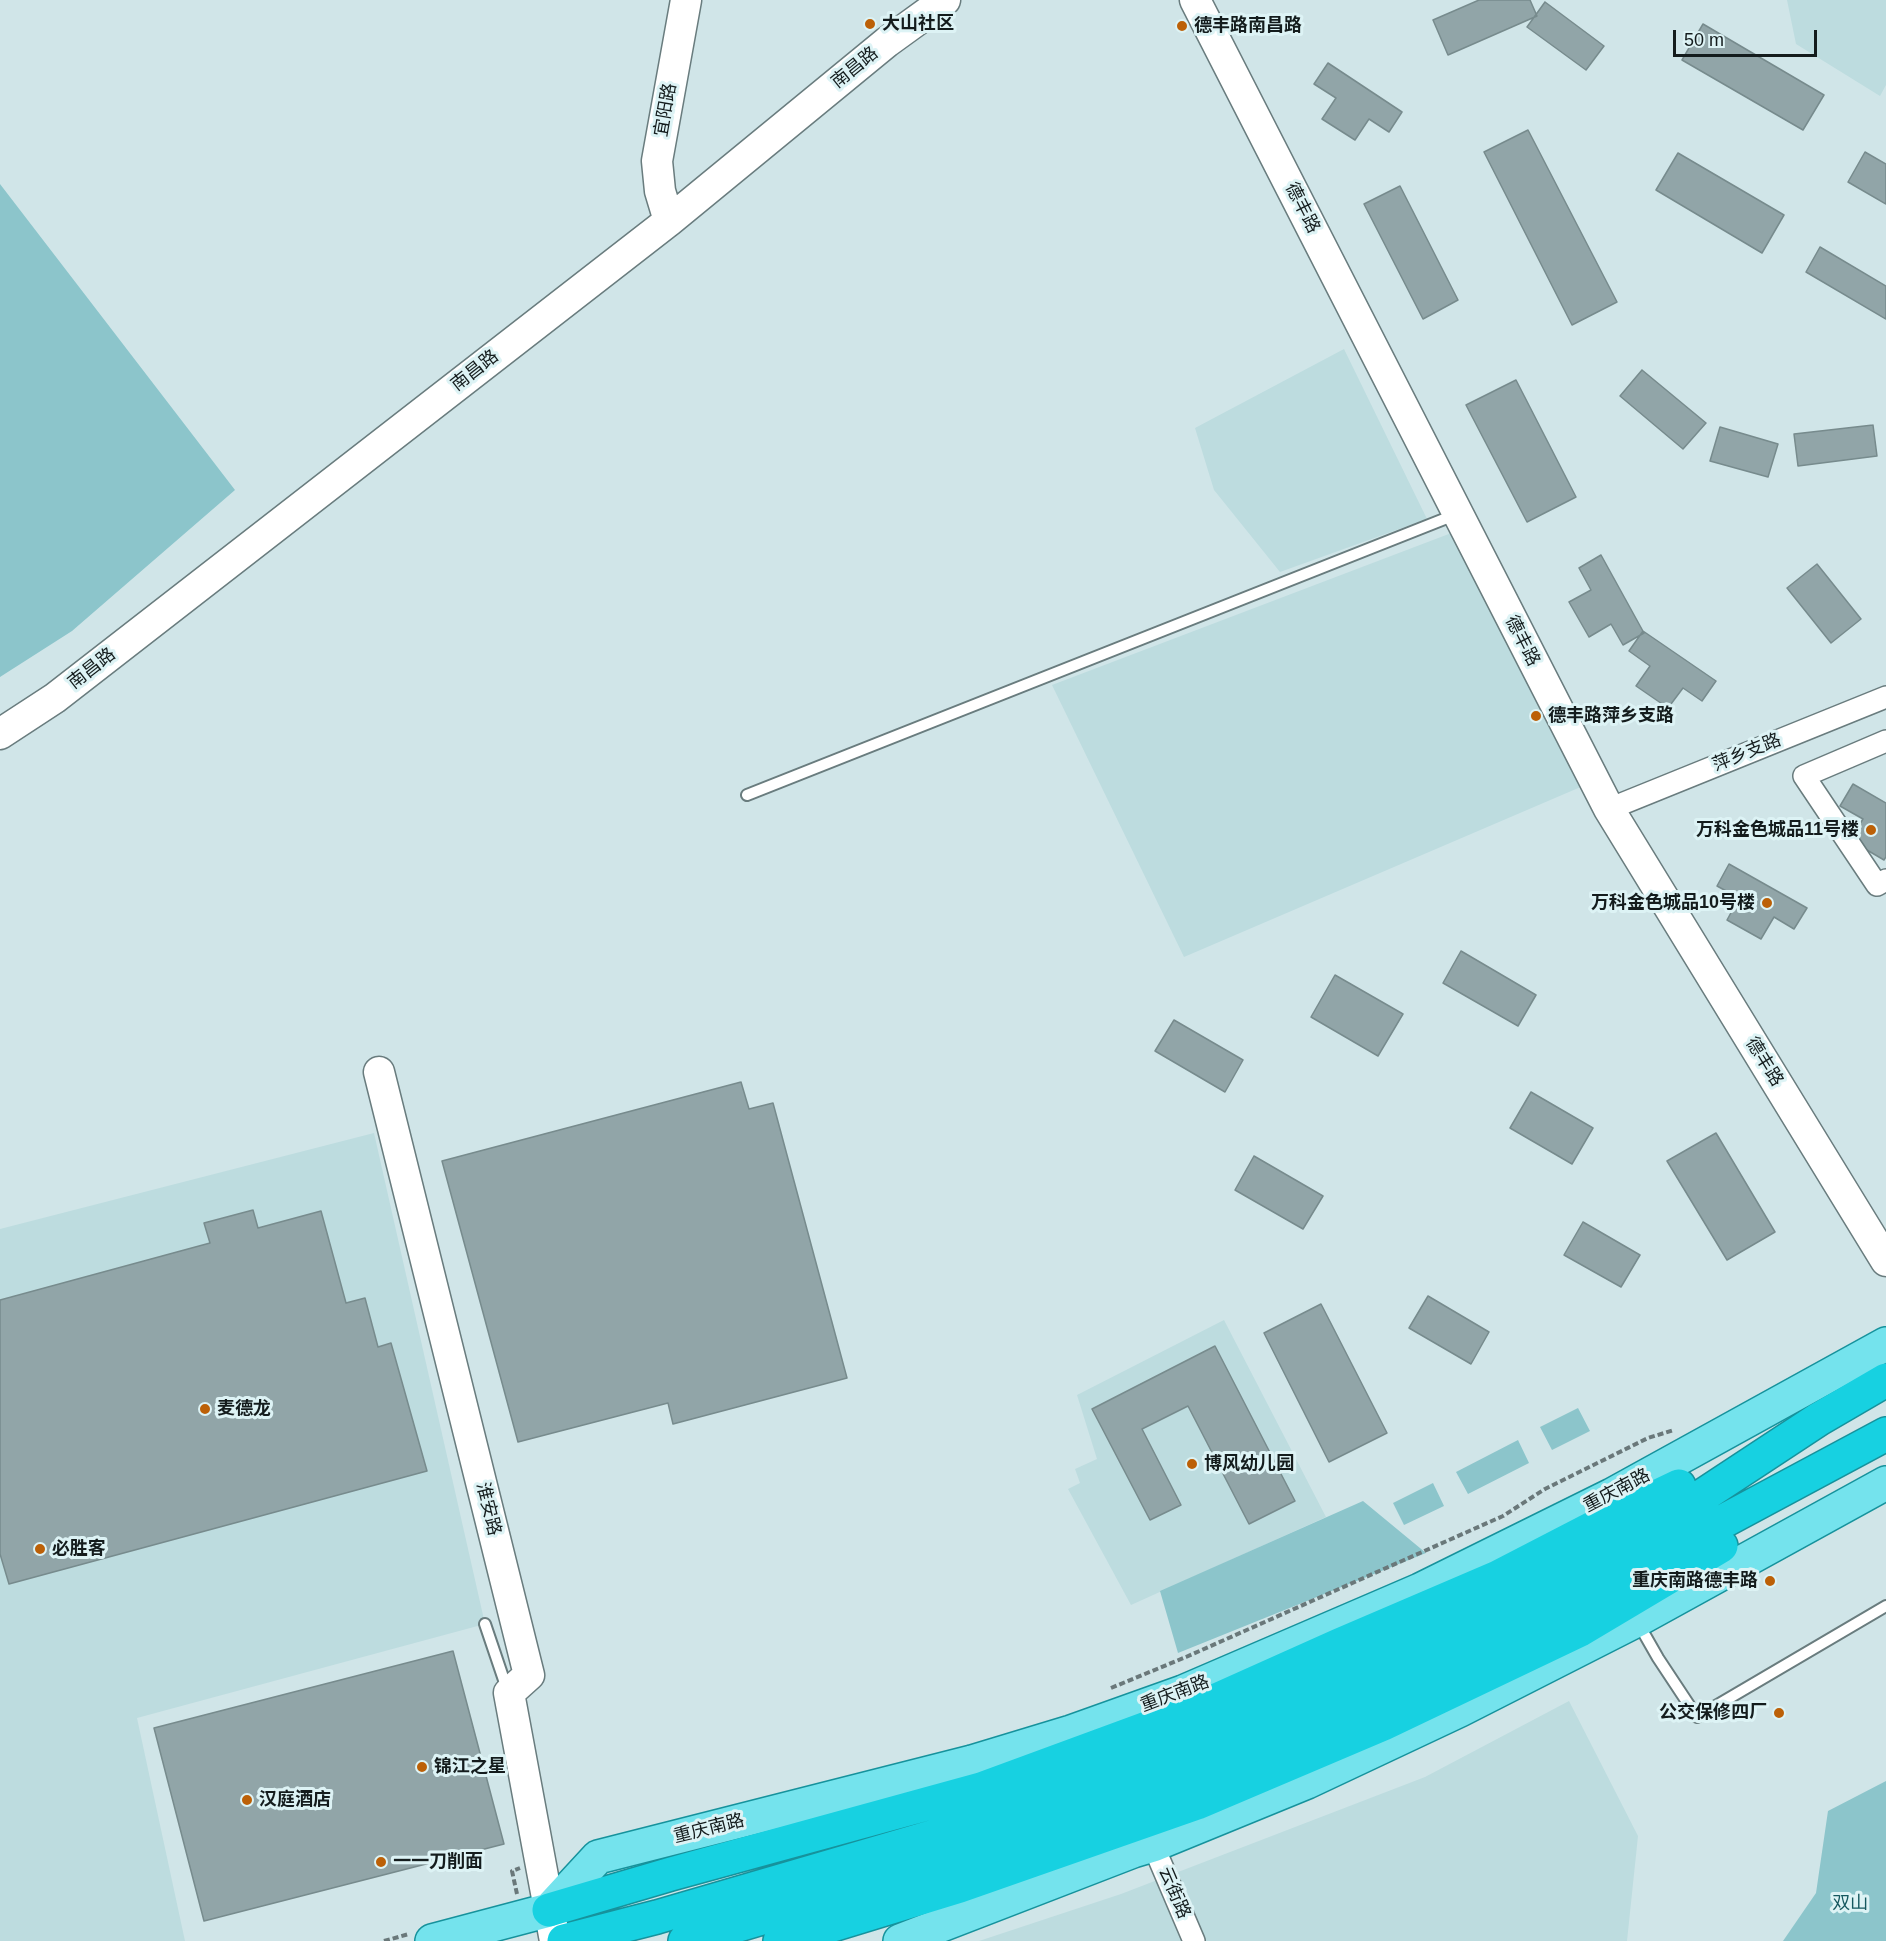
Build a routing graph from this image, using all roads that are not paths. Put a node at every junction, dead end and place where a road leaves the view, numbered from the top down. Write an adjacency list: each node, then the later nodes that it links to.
1 (686, 0): 4 (street, 宜阳路)
2 (945, 0): 4 (street, 南昌路)
3 (1195, 0): 5 (street, 德丰路)
4 (669, 220): 7 (street, 南昌路)
5 (1457, 514): 9 (lane); 10 (street, 德丰路)
6 (1886, 697): 10 (street, 萍乡支路)
7 (0, 734)
8 (1886, 741): 11 (street)
9 (747, 795)
10 (1609, 809): 13 (street, 德丰路)
11 (1886, 880)
12 (379, 1072): 23 (street, 淮安路)
13 (1886, 1261)
14 (1886, 1344): 25 (main road, 重庆南路)
15 (1886, 1380): 16 (highway)
16 (1819, 1419): 25 (highway); 27 (highway)
17 (1886, 1434): 28 (highway)
18 (1886, 1439): 29 (highway)
19 (1884, 1488): 21 (main road)
20 (1886, 1606): 21 (lane)
21 (1637, 1620): 24 (main road)
22 (485, 1624): 23 (lane)
23 (509, 1693): 25 (street)
24 (1153, 1845): 30 (main road); 31 (street, 云街路)
25 (541, 1918): 26 (main road)
26 (425, 1936)
27 (564, 1941)
28 (685, 1941)
29 (780, 1941)
30 (900, 1941)
31 (1194, 1941)

